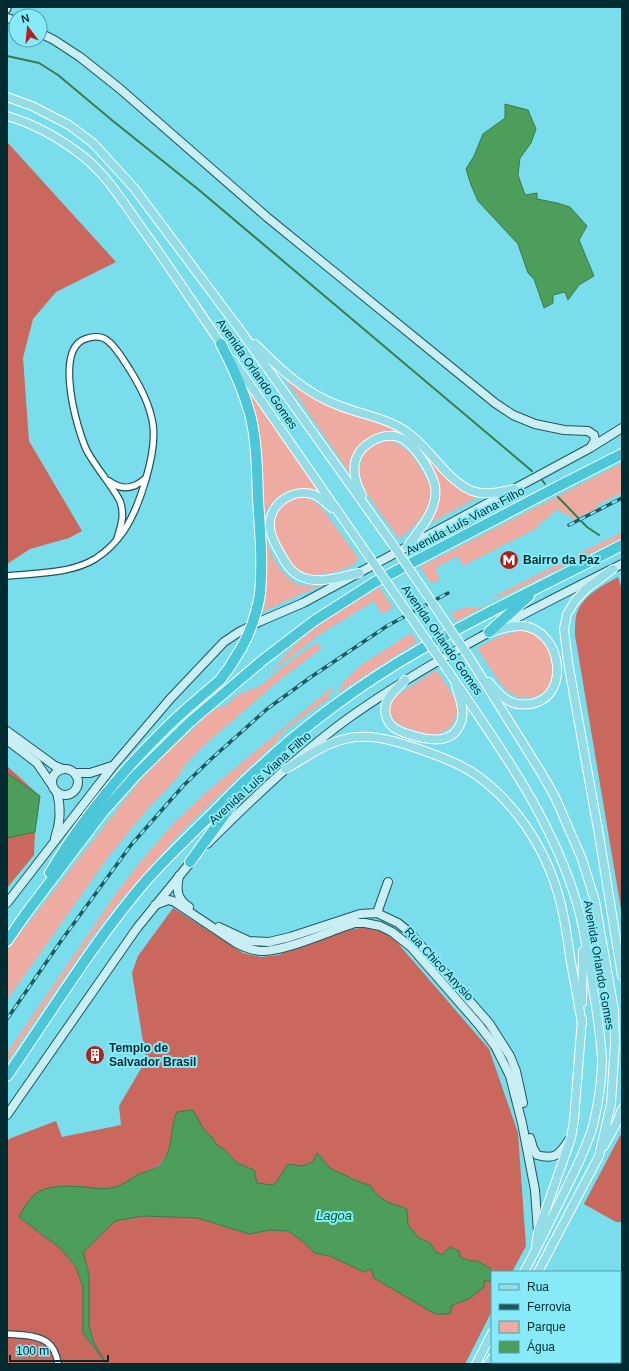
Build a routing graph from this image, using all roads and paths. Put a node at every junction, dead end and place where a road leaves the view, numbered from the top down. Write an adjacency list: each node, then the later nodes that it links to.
1 (8, 7): 2 (street)
2 (7, 10)
3 (48, 37): 9 (main road)
4 (7, 97): 6 (main road, Avenida Orlando Gomes)
5 (10, 117): 7 (main road, Avenida Orlando Gomes)
6 (240, 330): 13 (main road); 14 (main road, Avenida Orlando Gomes)
7 (221, 344): 15 (main road, Avenida Orlando Gomes); 43 (highway, bridge)
8 (622, 428): 9 (main road, Avenida Luís Viana Filho)
9 (590, 448): 13 (main road, Avenida Luís Viana Filho)
10 (622, 454): 43 (highway, Avenida Luís Viana Filho)
11 (102, 474): 12 (street); 12 (street); 16 (street)
12 (147, 476): 16 (street)
13 (515, 488): 18 (main road, Avenida Luís Viana Filho)
14 (369, 510): 18 (main road); 25 (main road, Avenida Orlando Gomes, bridge)
15 (349, 527): 21 (main road); 27 (main road, Avenida Orlando Gomes, bridge)
16 (117, 539): 22 (street)
17 (622, 545): 23 (highway, Avenida Luís Viana Filho)
18 (407, 547): 21 (main road, Avenida Luís Viana Filho)
19 (622, 564): 20 (main road, Avenida Luís Viana Filho)
20 (614, 569): 24 (main road, Avenida Luís Viana Filho); 47 (main road)
21 (359, 573): 30 (main road, Avenida Luís Viana Filho)
22 (7, 576)
23 (537, 588): 24 (highway); 31 (highway, Avenida Luís Viana Filho)
24 (488, 633): 25 (main road); 26 (main road, Avenida Luís Viana Filho)
25 (475, 667): 53 (main road, Avenida Orlando Gomes)
26 (405, 680): 27 (main road); 33 (main road, Avenida Luís Viana Filho)
27 (455, 681): 45 (main road, Avenida Orlando Gomes)
28 (7, 731): 32 (main road)
29 (7, 740): 35 (main road)
30 (113, 766): 34 (main road); 36 (main road, Avenida Luís Viana Filho)
31 (259, 768): 37 (highway); 49 (highway, Avenida Luís Viana Filho)
32 (63, 769): 34 (main road); 35 (main road)
33 (286, 769): 37 (main road, Avenida Luís Viana Filho); 48 (main road)
34 (75, 774): 35 (main road)
35 (54, 789): 36 (main road)
36 (50, 849): 40 (main road, Avenida Luís Viana Filho)
37 (190, 862): 38 (main road, Avenida Luís Viana Filho)
38 (179, 875): 41 (main road, Avenida Luís Viana Filho); 42 (main road)
39 (388, 882): 42 (main road)
40 (7, 902)
41 (155, 905): 44 (main road, Rua Chico Anysio); 51 (main road, Avenida Luís Viana Filho)
42 (377, 913): 44 (main road); 52 (main road, Rua Chico Anysio)
43 (25, 915): 46 (highway, Avenida Luís Viana Filho)
44 (373, 924): 54 (main road, Rua Chico Anysio)
45 (583, 929): 48 (main road); 55 (main road, Avenida Orlando Gomes)
46 (7, 941)
47 (622, 976)
48 (582, 1023): 52 (main road)
49 (7, 1076)
50 (622, 1109): 53 (main road)
51 (7, 1115)
52 (571, 1138): 54 (main road)
53 (599, 1156): 57 (main road, Avenida Orlando Gomes)
54 (538, 1232): 55 (main road)
55 (534, 1254): 56 (main road, Avenida Orlando Gomes)
56 (525, 1271)
57 (539, 1271)
58 (8, 1334): 60 (street)
59 (491, 1335): 61 (main road)
60 (58, 1364)
61 (476, 1364)

